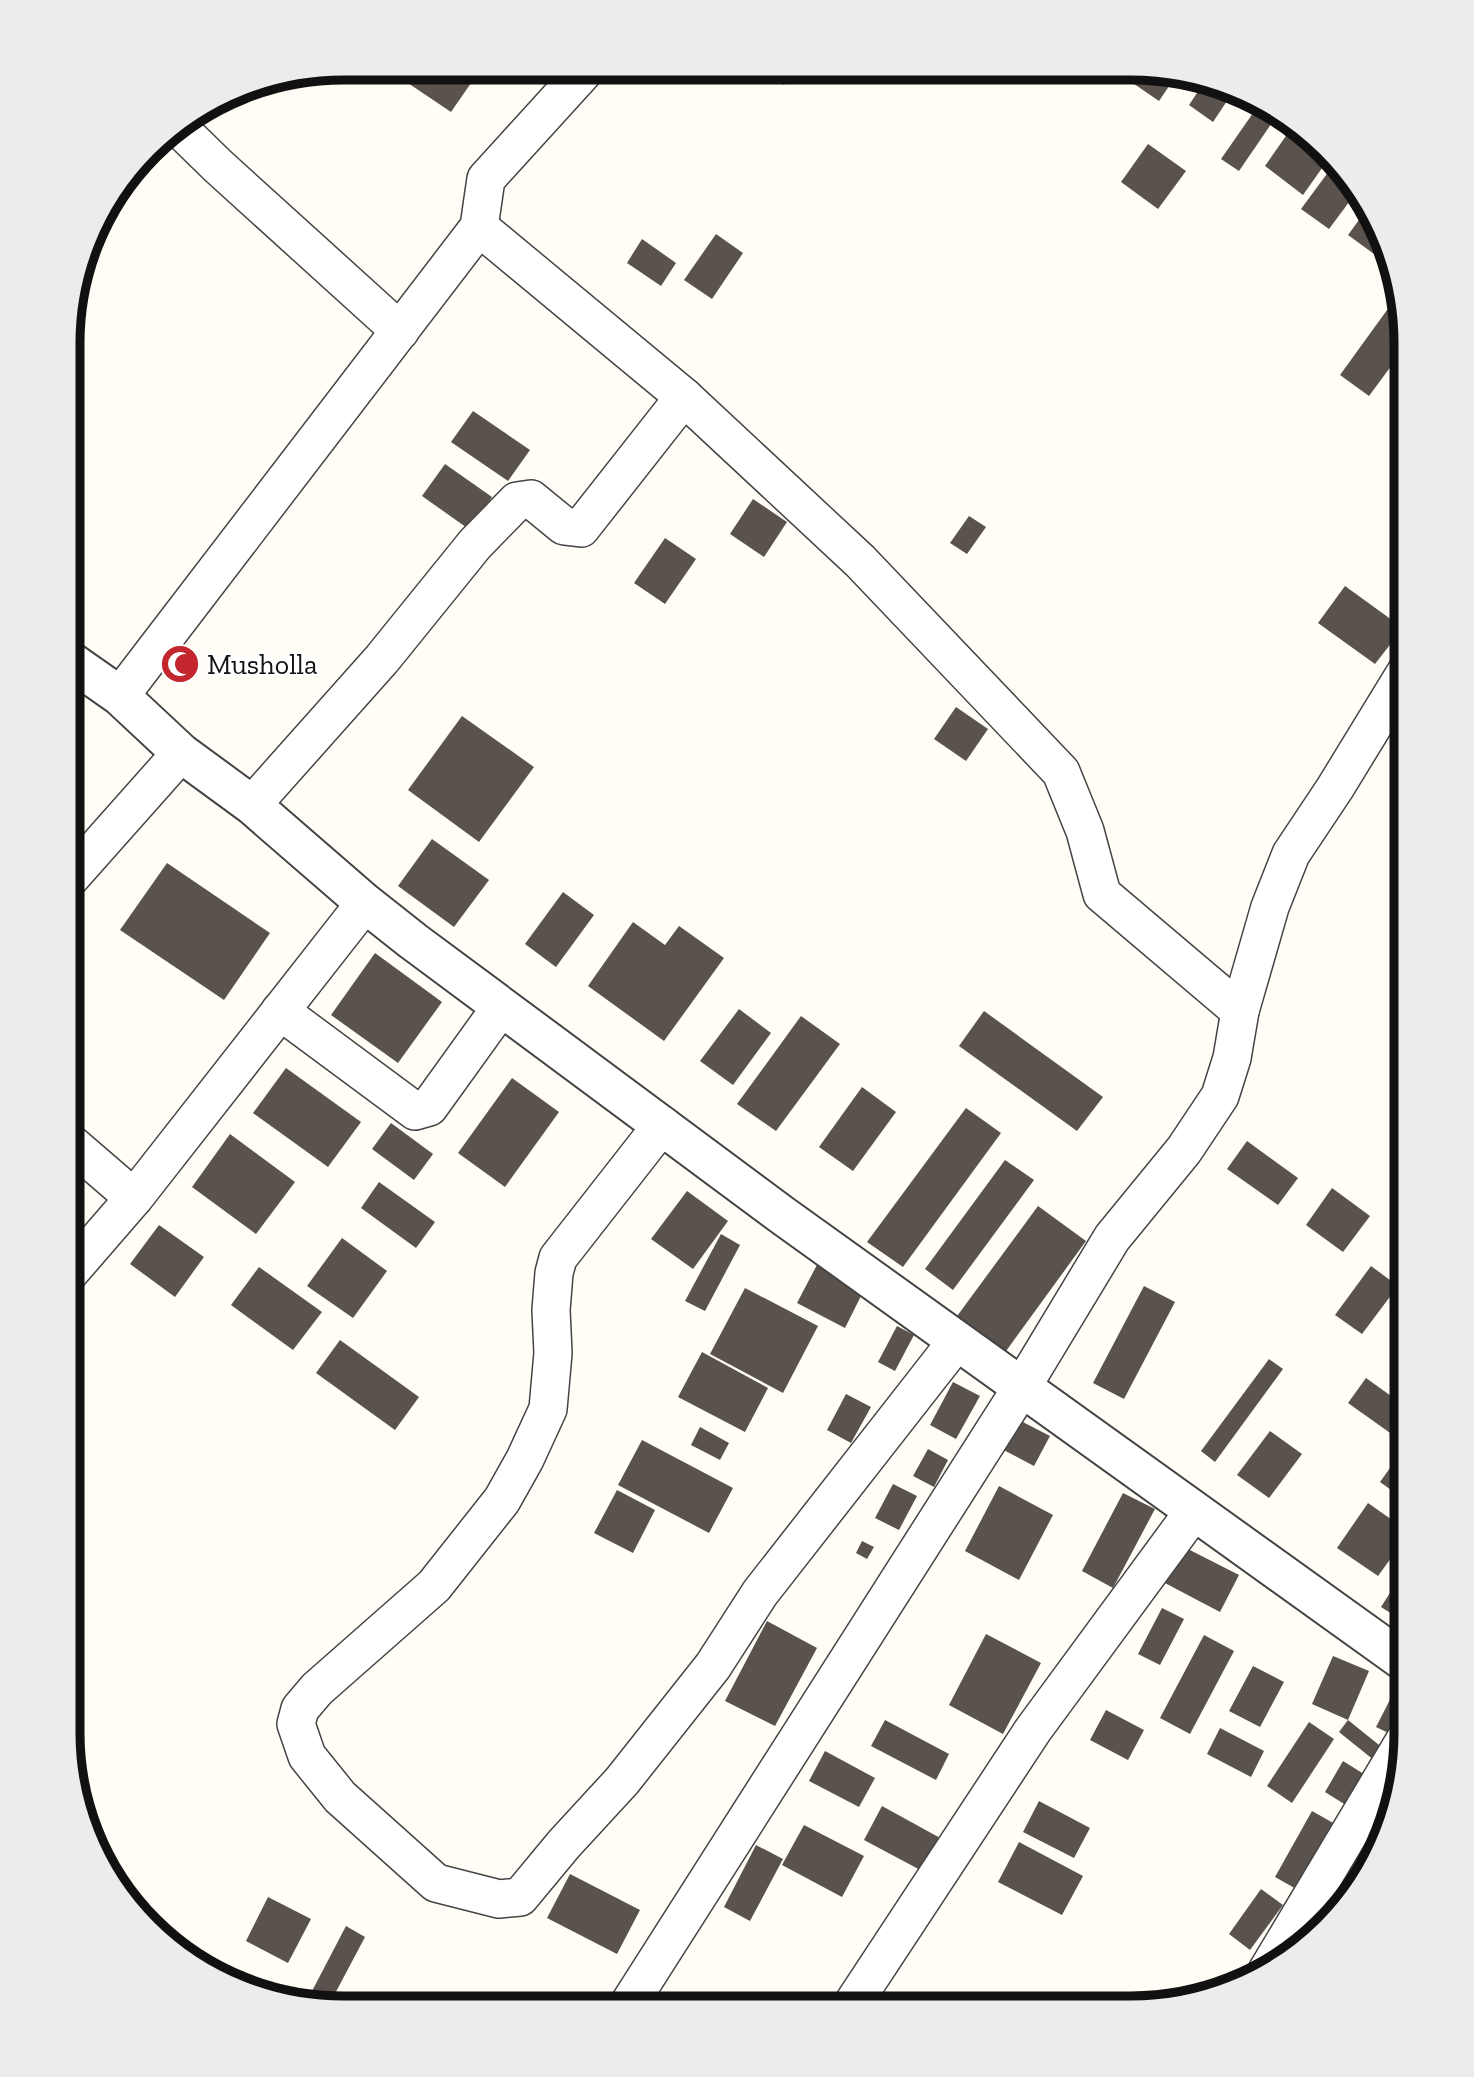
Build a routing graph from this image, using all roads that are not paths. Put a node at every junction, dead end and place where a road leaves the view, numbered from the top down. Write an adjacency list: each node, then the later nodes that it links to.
1 (576, 80): 3 (street)
2 (185, 134): 4 (street)
3 (479, 227): 4 (street); 5 (street)
4 (400, 331): 8 (street)
5 (684, 397): 10 (street); 15 (street)
6 (80, 668): 8 (street)
7 (1394, 693): 15 (street)
8 (120, 696): 9 (street)
9 (181, 753): 10 (street); 11 (street)
10 (252, 805): 12 (street)
11 (80, 867)
12 (365, 903): 13 (street); 14 (street)
13 (501, 1007): 14 (street); 16 (street)
14 (280, 1011): 18 (street)
15 (1240, 1011): 21 (street)
16 (662, 1125): 20 (street); 20 (street)
17 (80, 1151): 18 (street)
18 (134, 1198): 19 (street)
19 (80, 1260)
20 (957, 1341): 21 (street)
21 (1022, 1387): 22 (street); 26 (street)
22 (1194, 1511): 23 (street); 27 (street)
23 (1394, 1654)
24 (1392, 1762): 25 (street)
25 (1279, 1950)
26 (634, 1996)
27 (858, 1996)

